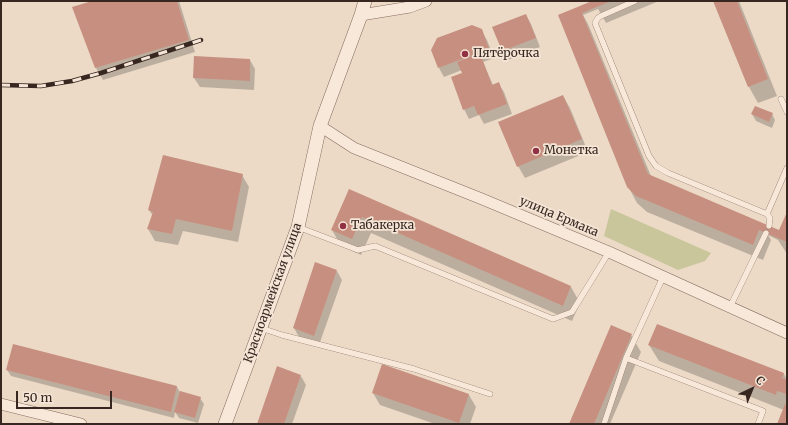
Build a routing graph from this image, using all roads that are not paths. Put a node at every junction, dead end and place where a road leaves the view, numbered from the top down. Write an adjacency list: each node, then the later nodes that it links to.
1 (365, 1): 4 (street, Красноармейская улица)
2 (426, 1): 4 (street)
3 (635, 1): 9 (lane)
4 (362, 15): 7 (street, Красноармейская улица)
5 (781, 99): 6 (lane)
6 (787, 112)
7 (320, 126): 11 (street, Красноармейская улица); 13 (street, улица Ермака)
8 (787, 168): 9 (lane)
9 (767, 214): 10 (lane)
10 (769, 226)
11 (298, 227): 13 (lane); 16 (street, Красноармейская улица)
12 (766, 233): 15 (lane)
13 (609, 252): 14 (street, улица Ермака)
14 (664, 277): 15 (street, улица Ермака); 18 (lane)
15 (730, 308): 17 (street, улица Ермака)
16 (261, 328): 19 (lane); 22 (street, Красноармейская улица)
17 (787, 333)
18 (626, 358): 23 (lane); 24 (lane)
19 (490, 394)
20 (1, 404): 21 (street)
21 (81, 424)
22 (225, 424)
23 (604, 424)
24 (758, 424)

